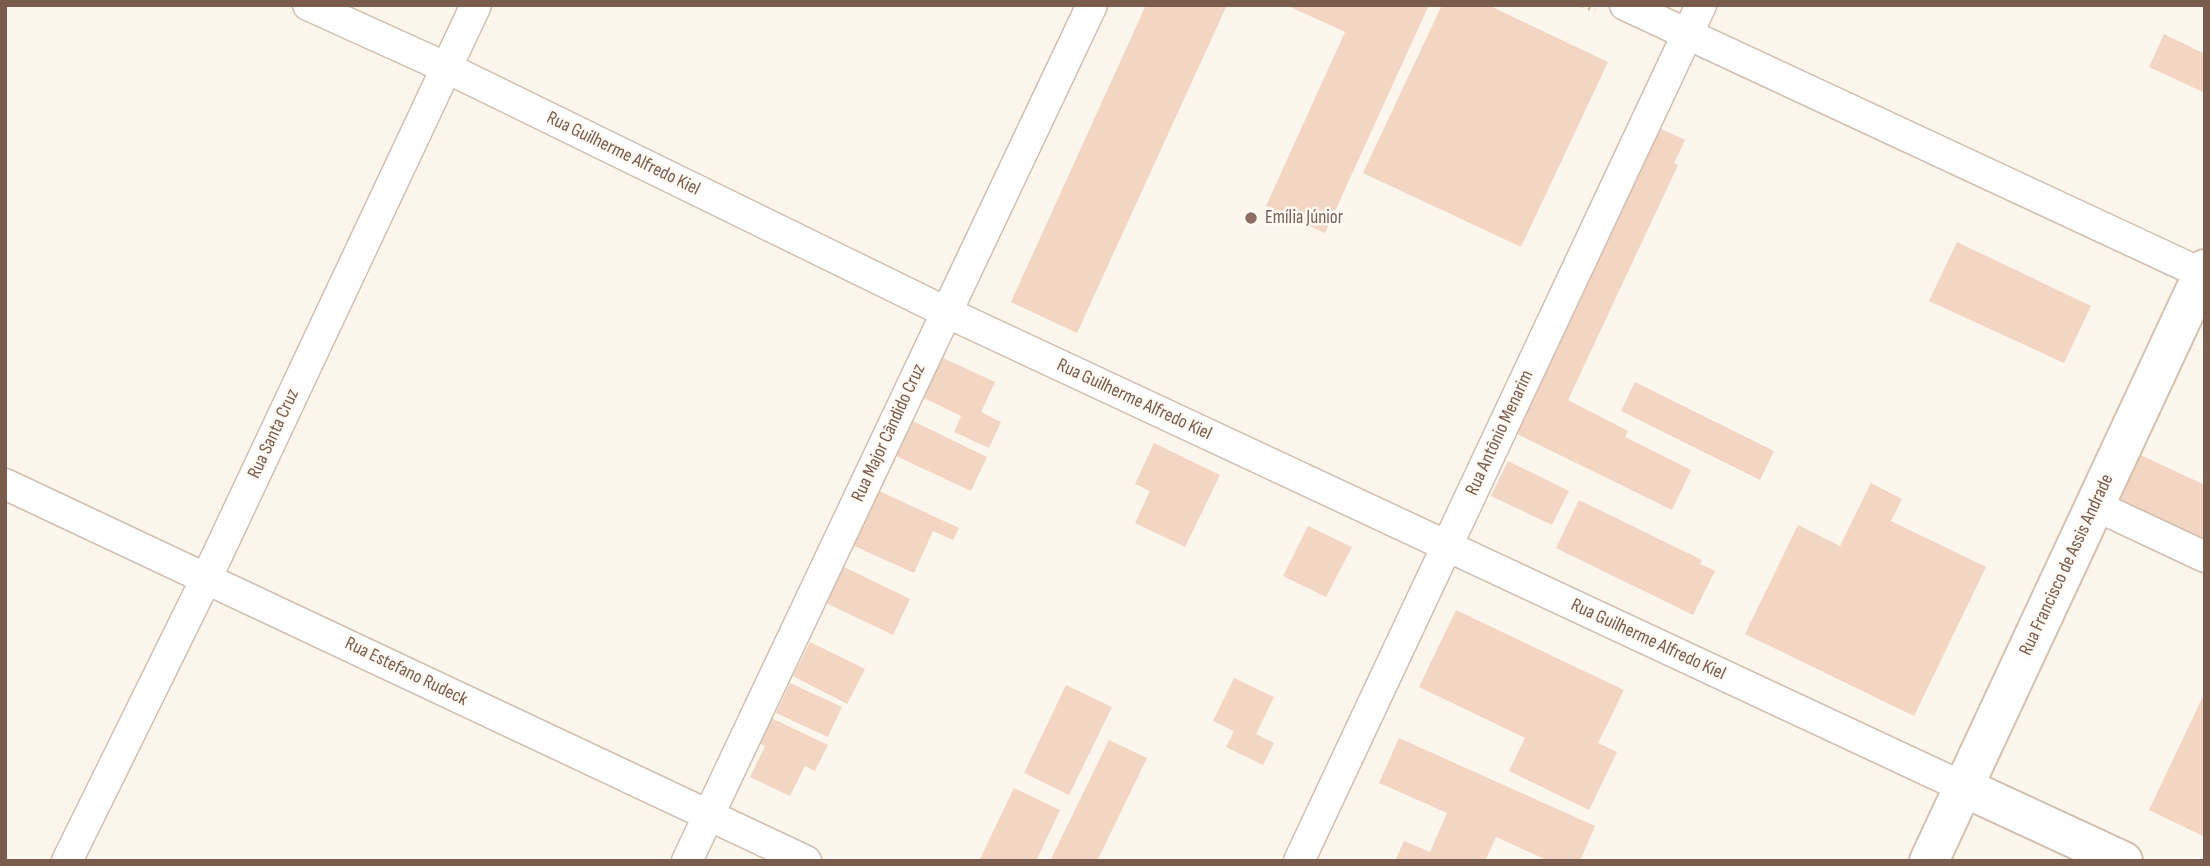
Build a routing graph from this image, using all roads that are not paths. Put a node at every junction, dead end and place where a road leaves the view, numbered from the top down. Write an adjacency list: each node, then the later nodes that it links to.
1 (308, 5): 7 (street, Rua Guilherme Alfredo Kiel)
2 (476, 5): 7 (street, Rua Santa Cruz)
3 (1093, 5): 9 (street, Rua Major Cândido Cruz)
4 (1625, 5): 6 (street)
5 (1701, 5): 6 (street, Rua Antônio Menarim)
6 (1687, 34): 8 (street); 12 (street, Rua Antônio Menarim)
7 (447, 68): 9 (street, Rua Guilherme Alfredo Kiel); 14 (street, Rua Santa Cruz)
8 (2204, 273): 11 (main road, Rua Francisco de Assis Andrade)
9 (946, 312): 12 (street, Rua Guilherme Alfredo Kiel); 16 (street, Rua Major Cândido Cruz)
10 (5, 484): 14 (street, Rua Estefano Rudeck)
11 (2094, 505): 13 (street); 15 (main road, Rua Francisco de Assis Andrade)
12 (1447, 546): 15 (street, Rua Guilherme Alfredo Kiel); 20 (street, Rua Antônio Menarim)
13 (2205, 557)
14 (207, 577): 16 (street, Rua Estefano Rudeck); 17 (street, Rua Santa Cruz)
15 (1963, 787): 21 (main road, Rua Francisco de Assis Andrade); 22 (main road)
16 (708, 816): 18 (street, Rua Major Cândido Cruz); 19 (street, Rua Estefano Rudeck)
17 (67, 861)
18 (687, 861)
19 (806, 861)
20 (1299, 861)
21 (1930, 861)
22 (2123, 861)

